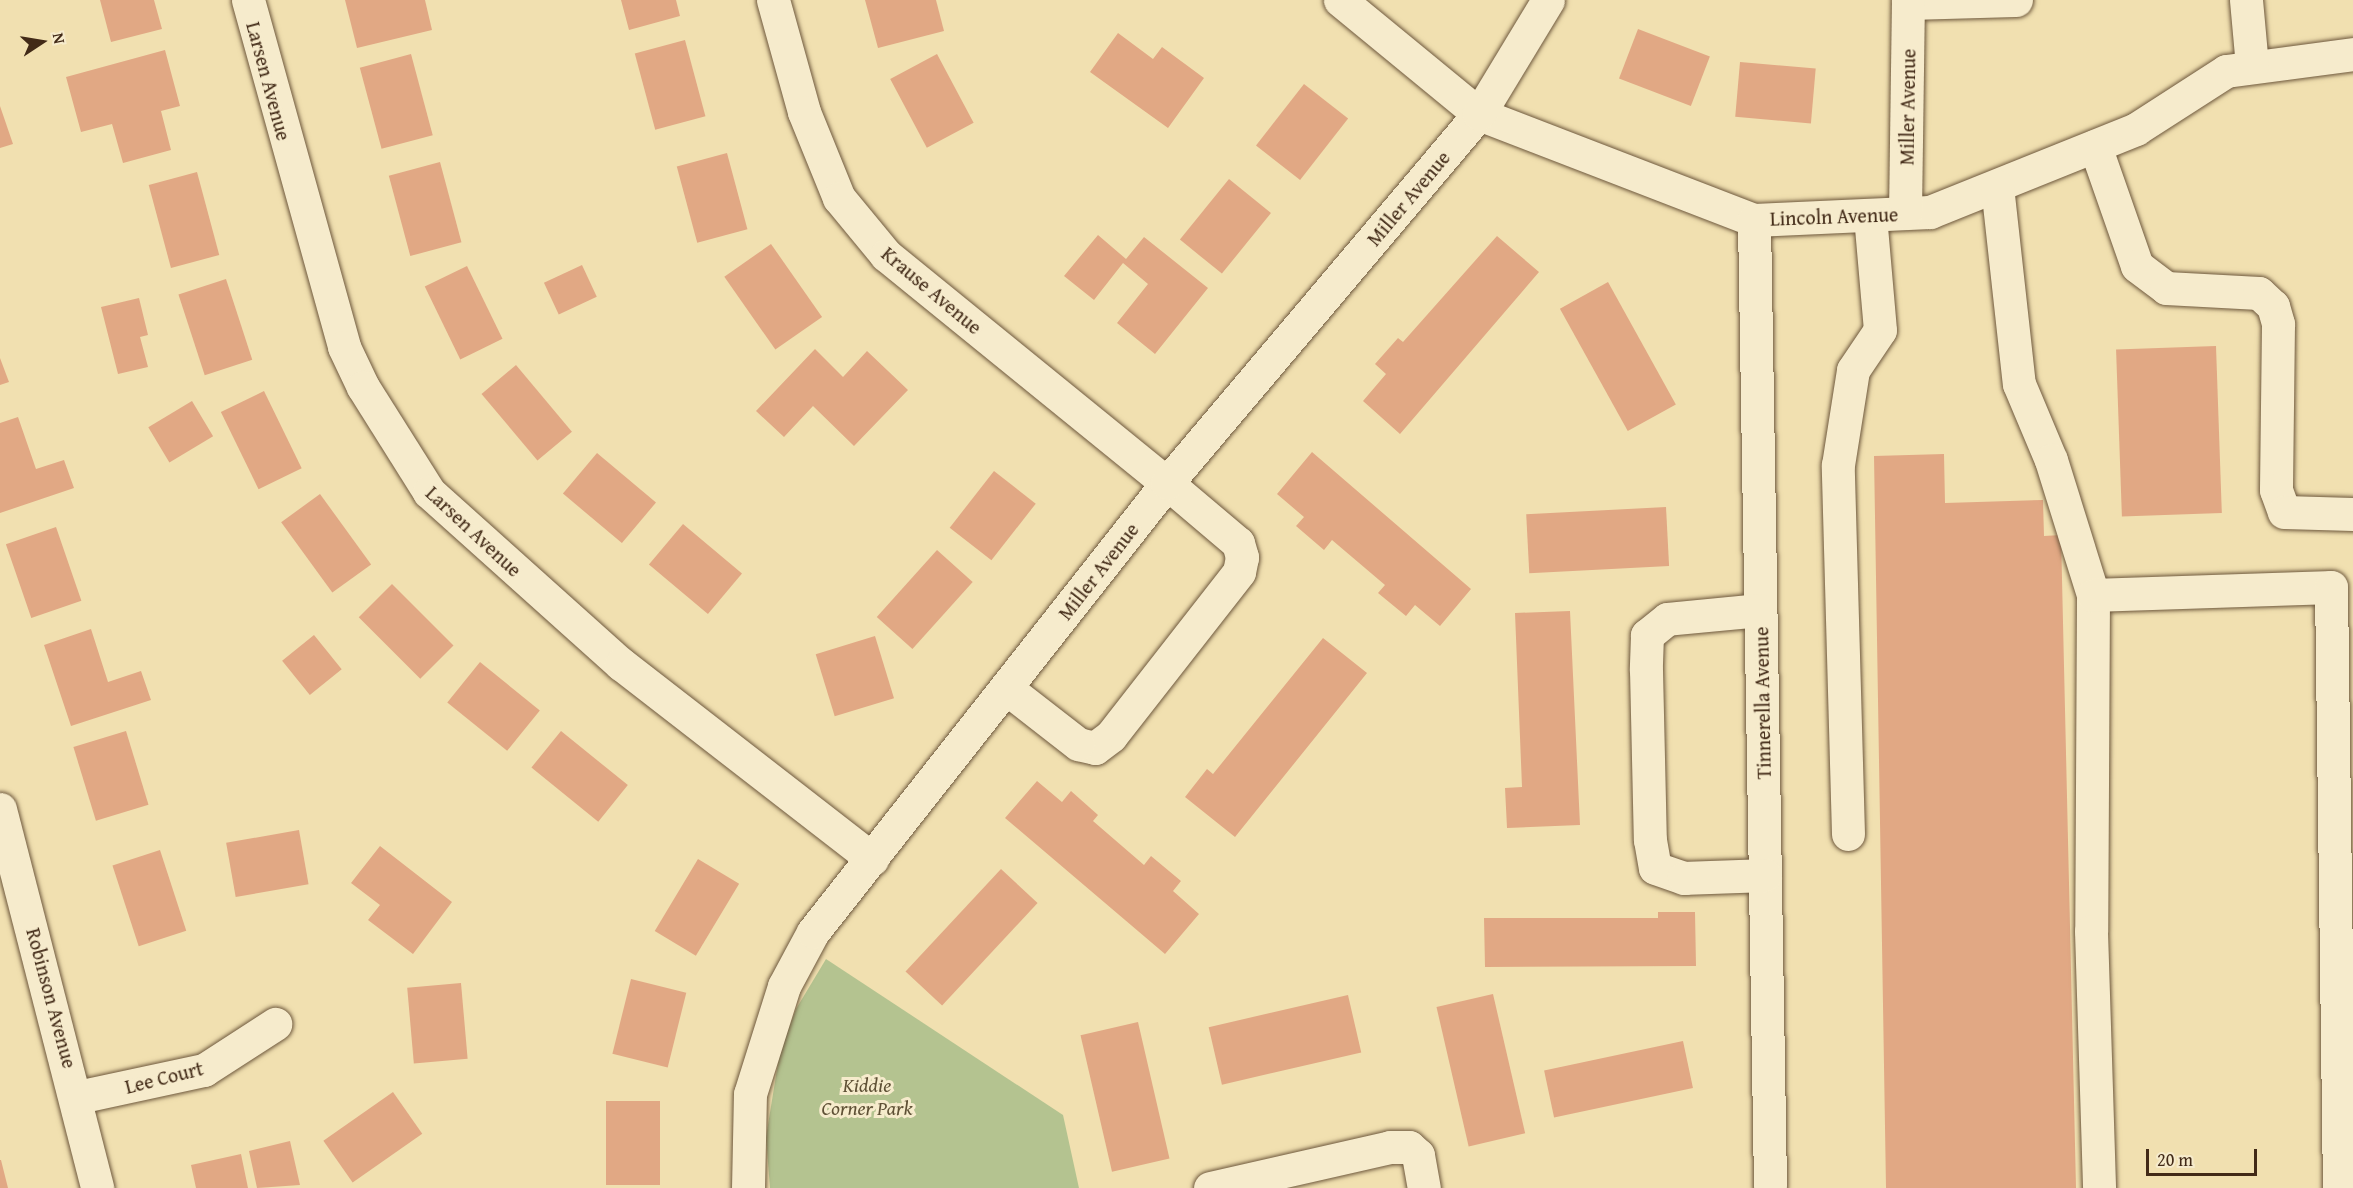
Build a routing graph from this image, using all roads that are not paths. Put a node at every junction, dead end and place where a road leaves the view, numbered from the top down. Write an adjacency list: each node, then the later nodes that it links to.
1 (248, 0): 24 (street, Larsen Avenue)
2 (773, 0): 16 (street, Krause Avenue)
3 (1340, 0): 10 (street, Lincoln Avenue)
4 (1548, 0): 10 (street, Miller Avenue)
5 (2016, 0): 7 (street)
6 (2246, 0): 9 (street)
7 (1908, 1): 13 (street, Miller Avenue)
8 (2353, 54): 9 (street, Lincoln Avenue)
9 (2252, 66): 11 (street, Lincoln Avenue)
10 (1479, 114): 15 (street, Lincoln Avenue); 16 (street, Miller Avenue)
11 (2095, 146): 12 (street, Lincoln Avenue); 17 (street)
12 (1997, 186): 13 (street, Lincoln Avenue); 18 (street)
13 (1905, 213): 14 (street, Lincoln Avenue)
14 (1870, 215): 15 (street, Lincoln Avenue); 23 (street)
15 (1754, 220): 19 (street, Tinnerella Avenue)
16 (1167, 483): 21 (street, Miller Avenue); 21 (street, Krause Avenue)
17 (2353, 514)
18 (2092, 595): 20 (street); 33 (street)
19 (1760, 610): 25 (street, Tinnerella Avenue); 25 (street)
20 (2342, 678): 34 (street)
21 (1006, 688): 24 (street, Miller Avenue)
22 (0, 809): 27 (street, Robinson Avenue)
23 (1848, 834)
24 (872, 859): 30 (street, Miller Avenue)
25 (1765, 875): 28 (street, Tinnerella Avenue)
26 (275, 1024): 27 (street, Lee Court)
27 (78, 1097): 29 (street, Robinson Avenue)
28 (1767, 1187)
29 (97, 1188)
30 (748, 1188)
31 (1210, 1188): 32 (street)
32 (1424, 1188)
33 (2099, 1188)
34 (2339, 1188)

